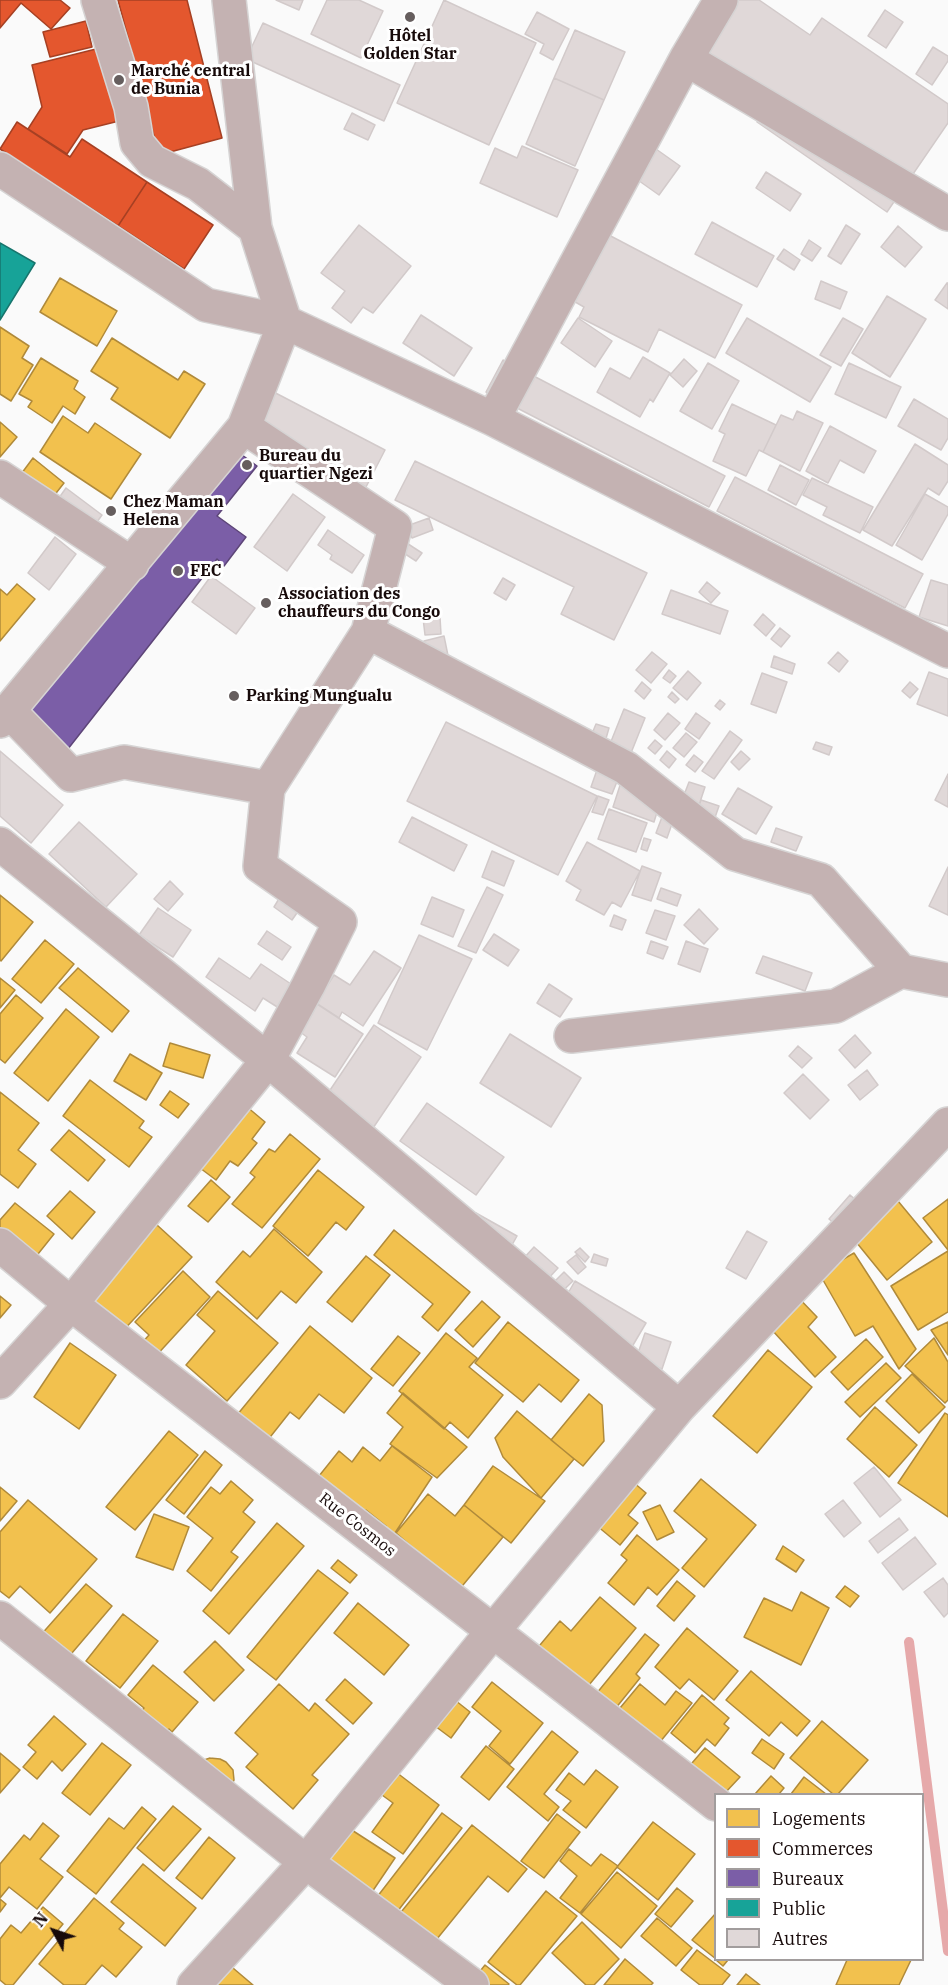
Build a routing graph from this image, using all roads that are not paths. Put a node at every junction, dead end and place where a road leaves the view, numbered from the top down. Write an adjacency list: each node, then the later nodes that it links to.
1 (98, 0): 7 (street)
2 (229, 0): 7 (street)
3 (721, 0): 4 (street)
4 (686, 59): 6 (street); 9 (street)
5 (0, 169): 8 (street)
6 (948, 214)
7 (255, 228): 8 (street)
8 (285, 322): 9 (street); 10 (street)
9 (493, 419): 14 (street)
10 (244, 428): 12 (street); 13 (street)
11 (0, 477): 12 (street)
12 (132, 564): 15 (street)
13 (368, 632): 16 (street); 18 (street)
14 (947, 647)
15 (4, 716): 16 (street)
16 (268, 788): 21 (street)
17 (0, 844): 21 (street)
18 (902, 971): 19 (street); 20 (street)
19 (948, 980)
20 (571, 1036)
21 (267, 1060): 24 (street); 26 (street)
22 (948, 1124): 26 (street)
23 (0, 1245): 24 (street, Rue Cosmos)
24 (71, 1304): 25 (street); 28 (street, Rue Cosmos)
25 (0, 1382)
26 (679, 1407): 28 (street)
27 (0, 1618): 30 (street)
28 (493, 1631): 29 (street, Rue Cosmos); 30 (street)
29 (714, 1802)
30 (306, 1862): 31 (street); 32 (street)
31 (194, 1985)
32 (472, 1985)

